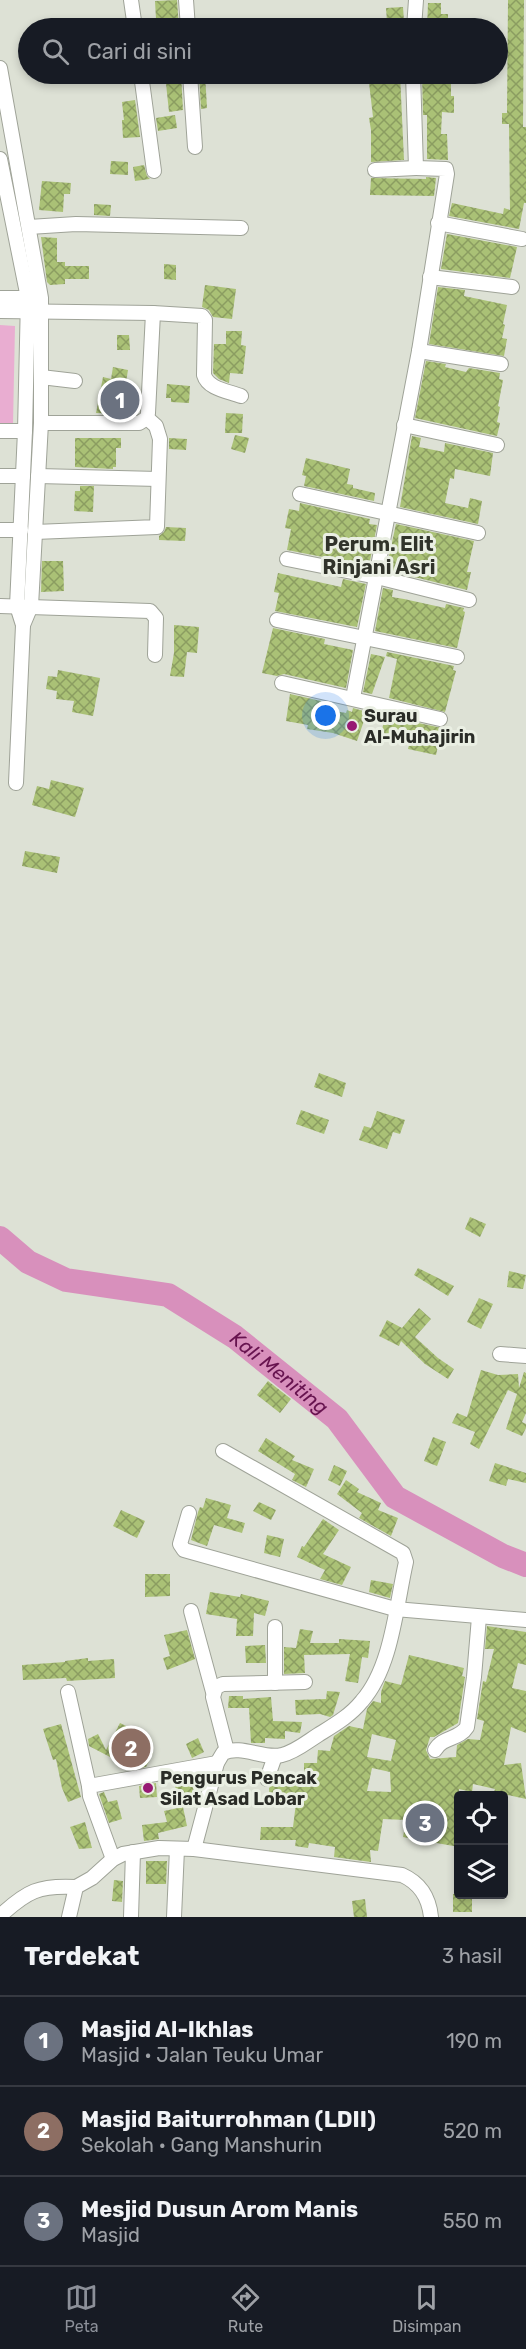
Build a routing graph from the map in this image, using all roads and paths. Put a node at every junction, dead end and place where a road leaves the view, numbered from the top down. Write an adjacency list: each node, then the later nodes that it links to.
1 (131, 0): 4 (street)
2 (186, 0): 5 (street)
3 (416, 0): 6 (street)
4 (134, 18)
5 (187, 18)
6 (415, 18)
7 (0, 69): 18 (street)
8 (142, 84): 15 (street)
9 (191, 84): 11 (street)
10 (413, 84): 13 (street)
11 (195, 147)
12 (0, 159): 16 (street)
13 (416, 168): 14 (street); 17 (street)
14 (375, 170)
15 (154, 171)
16 (3, 187): 24 (street)
17 (438, 223): 20 (street); 21 (street)
18 (29, 227): 19 (street); 24 (street)
19 (242, 228)
20 (522, 239)
21 (430, 277): 22 (street); 27 (street)
22 (512, 287)
23 (0, 298): 24 (street)
24 (35, 305): 25 (street); 26 (street); 29 (street); 36 (street)
25 (0, 311)
26 (153, 313): 31 (street); 32 (street)
27 (419, 351): 28 (street); 34 (street)
28 (501, 364)
29 (41, 377): 30 (street); 33 (street)
30 (75, 381)
31 (241, 396)
32 (147, 418): 33 (street); 41 (street)
33 (41, 423): 40 (street)
34 (404, 425): 37 (street); 43 (street)
35 (0, 431): 36 (street)
36 (26, 431): 39 (street)
37 (496, 445)
38 (0, 476): 39 (street)
39 (23, 476): 45 (street)
40 (38, 476): 41 (street); 45 (street)
41 (158, 479): 45 (street)
42 (300, 494): 43 (street)
43 (388, 514): 46 (street); 48 (street)
44 (0, 530): 45 (street)
45 (28, 531): 51 (street); 52 (street)
46 (478, 533)
47 (287, 559): 48 (street)
48 (377, 577): 49 (street); 55 (street)
49 (469, 600)
50 (0, 606): 51 (street)
51 (17, 606): 52 (street); 54 (street)
52 (31, 606): 54 (street); 56 (street)
53 (277, 620): 55 (street)
54 (23, 625): 61 (street)
55 (365, 636): 57 (street); 59 (street)
56 (155, 655)
57 (457, 657)
58 (282, 683): 59 (street)
59 (353, 698): 60 (street)
60 (440, 719)
61 (16, 783)
62 (500, 1354): 63 (street)
63 (526, 1356)
64 (223, 1451): 66 (street)
65 (189, 1513): 66 (street)
66 (395, 1609): 68 (street); 77 (street)
67 (191, 1611): 74 (street)
68 (479, 1617): 69 (street); 75 (street)
69 (526, 1620)
70 (275, 1627): 72 (street)
71 (305, 1682): 72 (street)
72 (275, 1683): 74 (street)
73 (68, 1692): 80 (street)
74 (213, 1692): 76 (street)
75 (435, 1750)
76 (227, 1751): 77 (street); 78 (street)
77 (275, 1756): 79 (street)
78 (217, 1762): 80 (street); 82 (street)
79 (267, 1779)
80 (89, 1786): 84 (street)
81 (177, 1849): 82 (street); 83 (street); 89 (street)
82 (194, 1849): 90 (street)
83 (133, 1852): 84 (street); 88 (street)
84 (113, 1859): 85 (street)
85 (76, 1887): 86 (street); 87 (street)
86 (0, 1916)
87 (69, 1917)
88 (131, 1917)
89 (174, 1917)
90 (431, 1917)

